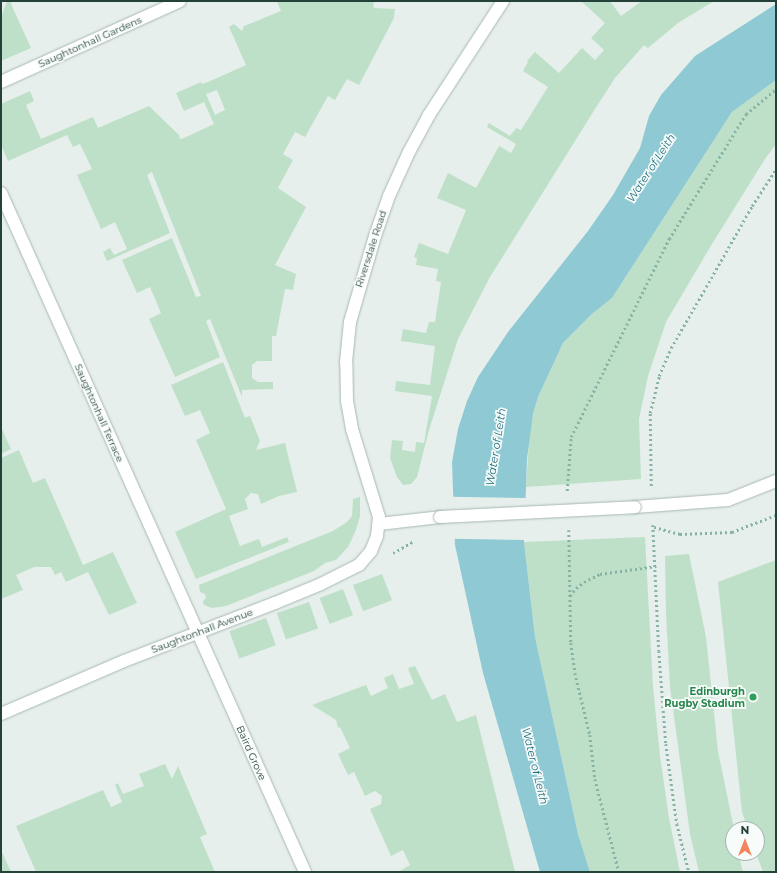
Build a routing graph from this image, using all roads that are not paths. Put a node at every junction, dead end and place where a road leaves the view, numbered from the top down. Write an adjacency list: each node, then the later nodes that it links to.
1 (180, 1): 3 (street, Saughtonhall Gardens)
2 (500, 2): 6 (street, Riversdale Road)
3 (1, 82)
4 (1, 194): 7 (street, Saughtonhall Terrace)
5 (776, 481): 6 (street, bridge)
6 (379, 524): 7 (street, Saughtonhall Avenue)
7 (197, 633): 8 (street, Saughtonhall Avenue); 9 (street, Baird Grove)
8 (1, 714)
9 (305, 872)

